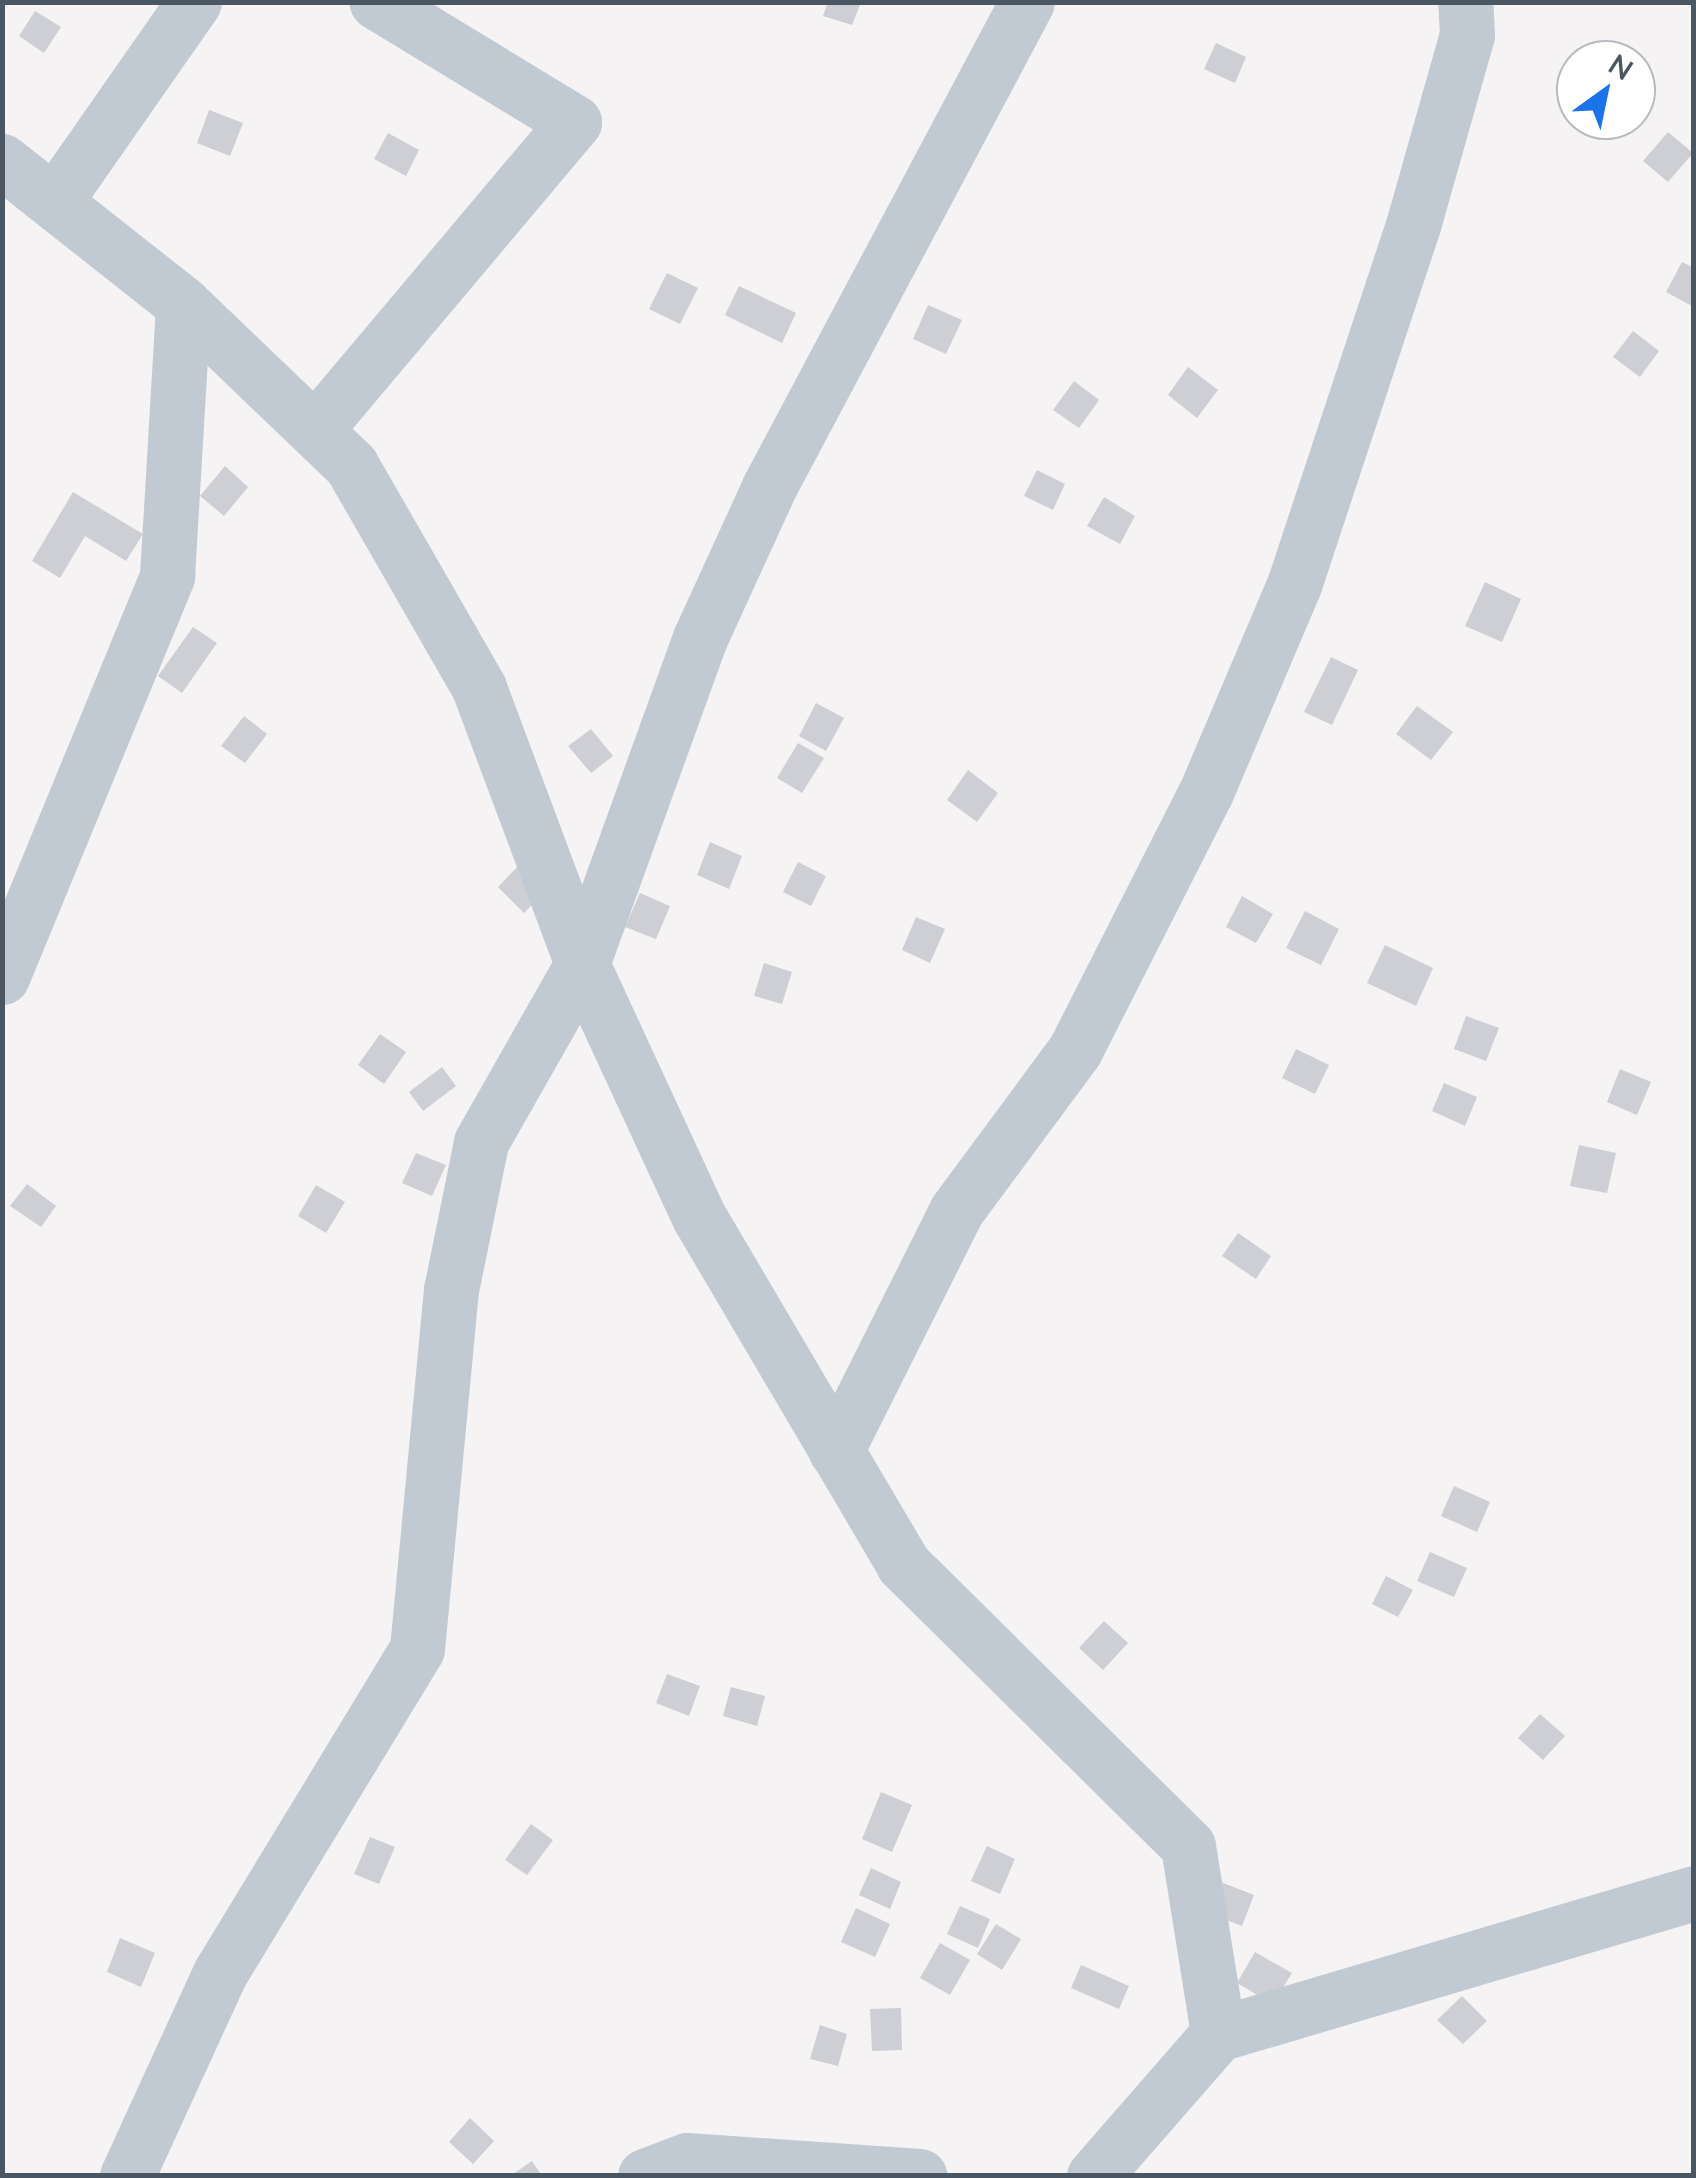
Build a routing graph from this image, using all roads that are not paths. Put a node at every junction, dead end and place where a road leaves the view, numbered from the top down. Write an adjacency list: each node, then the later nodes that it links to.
1 (194, 2): 6 (street)
2 (376, 2): 8 (street)
3 (1026, 2): 9 (street)
4 (1466, 2): 11 (street)
5 (2, 160): 6 (street)
6 (55, 201): 7 (street)
7 (183, 304): 8 (street); 10 (street)
8 (318, 425): 9 (street)
9 (582, 964): 11 (street); 15 (street)
10 (2, 977)
11 (836, 1450): 13 (street)
12 (1694, 1893): 13 (street)
13 (1218, 2034): 17 (street)
14 (671, 2170): 16 (street)
15 (127, 2176)
16 (919, 2176)
17 (1094, 2176)

